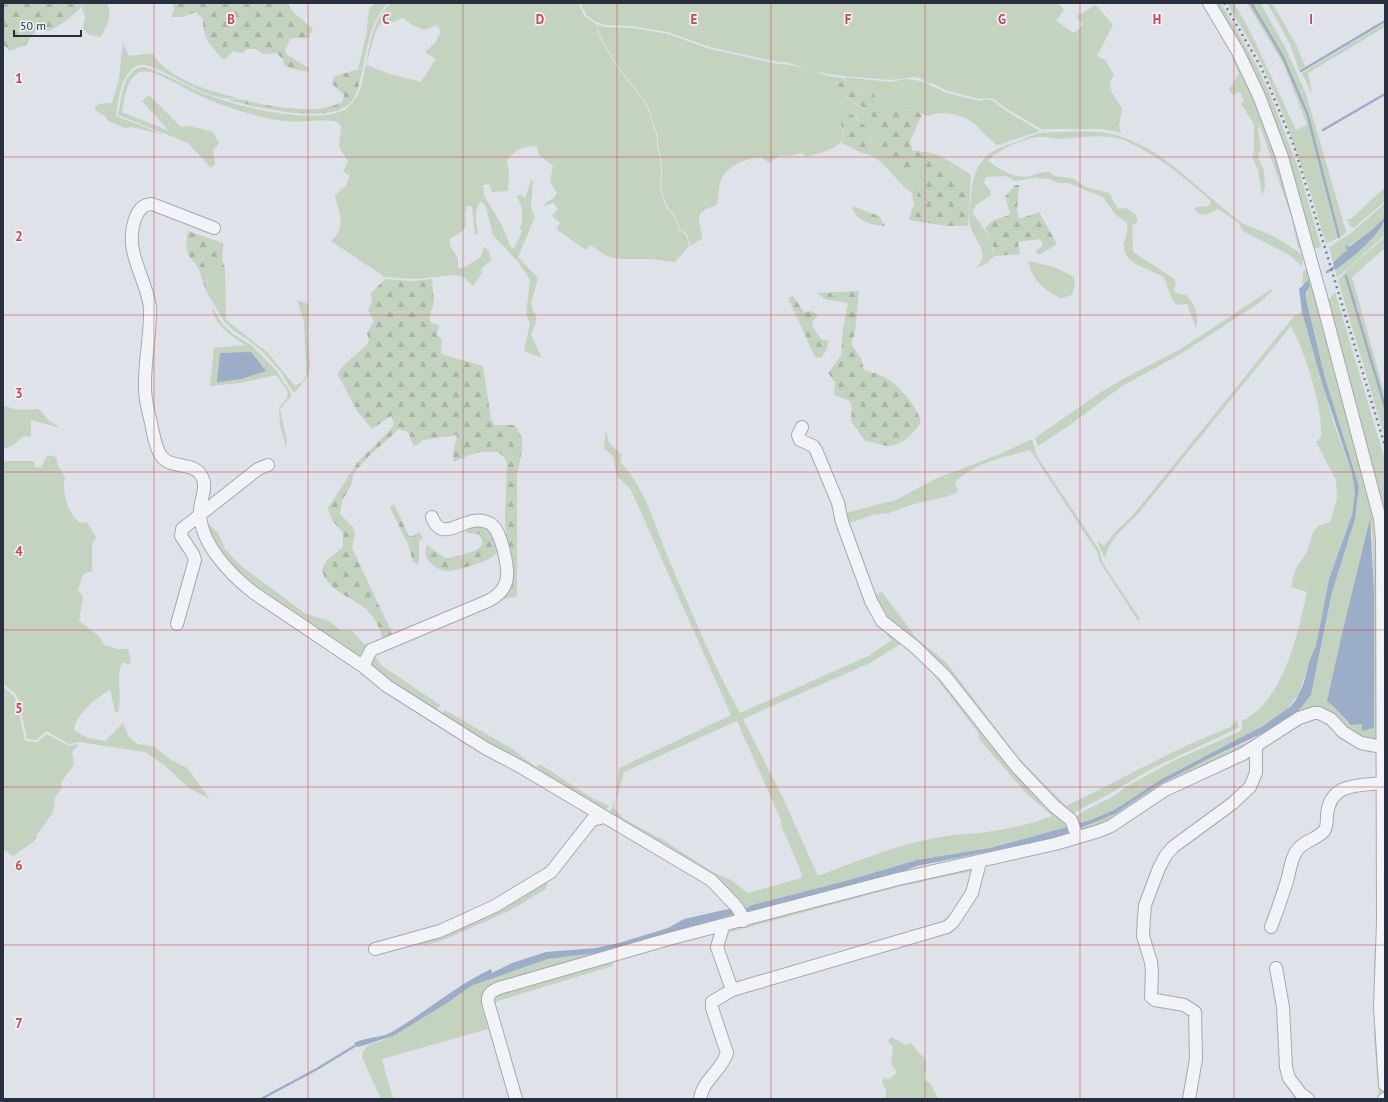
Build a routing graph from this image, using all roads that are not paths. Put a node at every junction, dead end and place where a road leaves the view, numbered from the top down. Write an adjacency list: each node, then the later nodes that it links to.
1 (1209, 3): 10 (street)
2 (214, 228): 5 (street)
3 (802, 427): 13 (street)
4 (268, 465): 5 (street)
5 (200, 514): 7 (street); 8 (street)
6 (432, 517): 8 (street)
7 (177, 624)
8 (364, 667): 12 (street)
9 (1256, 747): 10 (street); 13 (street); 24 (street)
10 (1382, 747): 11 (street)
11 (1383, 783): 17 (street); 21 (street)
12 (604, 817): 15 (street); 18 (street)
13 (1076, 831): 14 (street)
14 (980, 862): 15 (street); 20 (street)
15 (740, 914): 16 (street)
16 (723, 926): 20 (street); 22 (street)
17 (1271, 927)
18 (375, 949)
19 (1276, 968): 25 (street)
20 (732, 990): 23 (street)
21 (1385, 1085)
22 (516, 1099)
23 (700, 1099)
24 (1189, 1099)
25 (1308, 1099)

